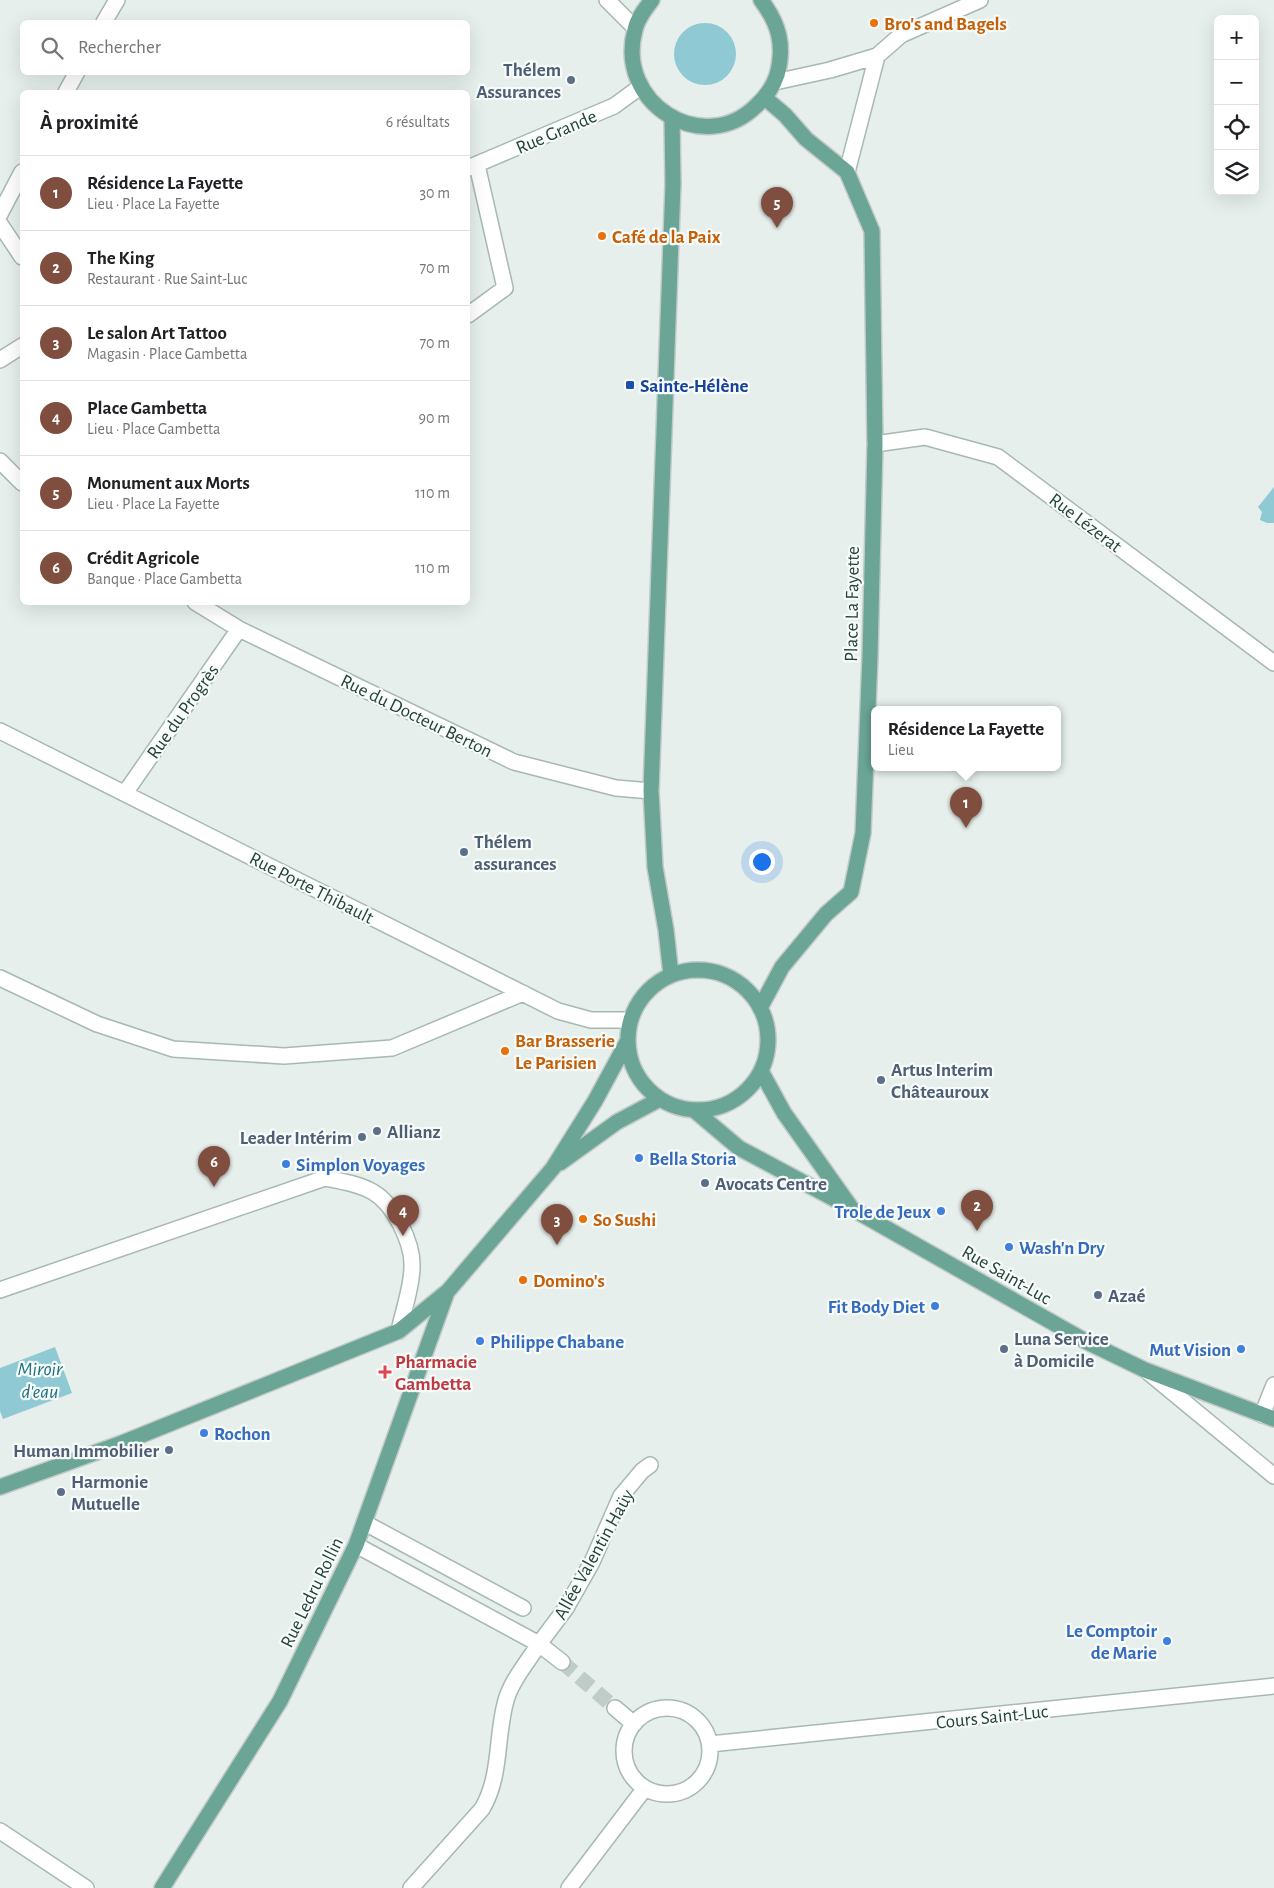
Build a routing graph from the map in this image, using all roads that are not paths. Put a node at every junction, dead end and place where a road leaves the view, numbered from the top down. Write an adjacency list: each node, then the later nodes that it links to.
1 (116, 0): 6 (street)
2 (607, 0): 7 (street)
3 (652, 0): 7 (main road)
4 (761, 0): 10 (main road)
5 (980, 0): 8 (street)
6 (105, 20)
7 (635, 28): 11 (main road)
8 (877, 56): 10 (street); 16 (street)
9 (75, 75): 12 (street)
10 (775, 82): 13 (main road)
11 (640, 87): 14 (main road); 15 (street, Rue Grande)
12 (67, 90)
13 (765, 98): 14 (main road); 16 (main road, Place La Fayette)
14 (672, 118): 31 (main road)
15 (472, 166): 21 (street)
16 (847, 172): 24 (main road, Place La Fayette)
17 (20, 176): 18 (street)
18 (0, 214)
19 (0, 224): 20 (street)
20 (20, 254)
21 (470, 314)
22 (20, 347): 23 (street)
23 (0, 360)
24 (875, 444): 29 (street, Rue Lézerat); 36 (main road, Place La Fayette)
25 (0, 461): 26 (street)
26 (20, 482)
27 (200, 605): 28 (street, Rue du Docteur Berton)
28 (239, 629): 31 (street, Rue du Docteur Berton); 32 (street, Rue du Progrès)
29 (1274, 663)
30 (0, 731): 32 (street, Rue Porte Thibault)
31 (651, 791): 33 (main road)
32 (125, 793): 35 (street, Rue Porte Thibault)
33 (671, 975): 36 (main road); 37 (main road)
34 (0, 978): 35 (street)
35 (523, 994): 37 (street, Rue Porte Thibault)
36 (760, 1008): 39 (main road)
37 (630, 1020): 38 (main road)
38 (627, 1042): 40 (main road); 42 (main road)
39 (761, 1071): 41 (main road); 43 (main road, Rue Saint-Luc)
40 (660, 1099): 41 (main road); 42 (main road)
41 (694, 1110): 43 (main road, Rue Saint-Luc)
42 (553, 1168): 45 (main road)
43 (852, 1210): 47 (main road, Rue Saint-Luc)
44 (0, 1290): 46 (street)
45 (448, 1291): 46 (main road); 53 (main road, Rue Ledru Rollin)
46 (399, 1331): 52 (main road)
47 (1145, 1370): 49 (main road, Rue Saint-Luc); 51 (street, Rue Saint-Luc)
48 (1274, 1385): 49 (street)
49 (1270, 1417)
50 (650, 1465): 56 (street, Allée Valentin Haüy)
51 (1274, 1476)
52 (0, 1488)
53 (365, 1524): 54 (main road, Rue Ledru Rollin); 55 (street)
54 (356, 1545): 56 (street); 65 (main road, Rue Ledru Rollin)
55 (523, 1608)
56 (539, 1644): 57 (street); 66 (street, Allée Valentin Haüy)
57 (562, 1662)
58 (1274, 1686): 61 (street, Cours Saint-Luc)
59 (615, 1708): 60 (street)
60 (634, 1724): 61 (street); 62 (street)
61 (710, 1744): 62 (street)
62 (645, 1788): 67 (street)
63 (0, 1831): 64 (street)
64 (86, 1888)
65 (162, 1888)
66 (411, 1888)
67 (569, 1888)

